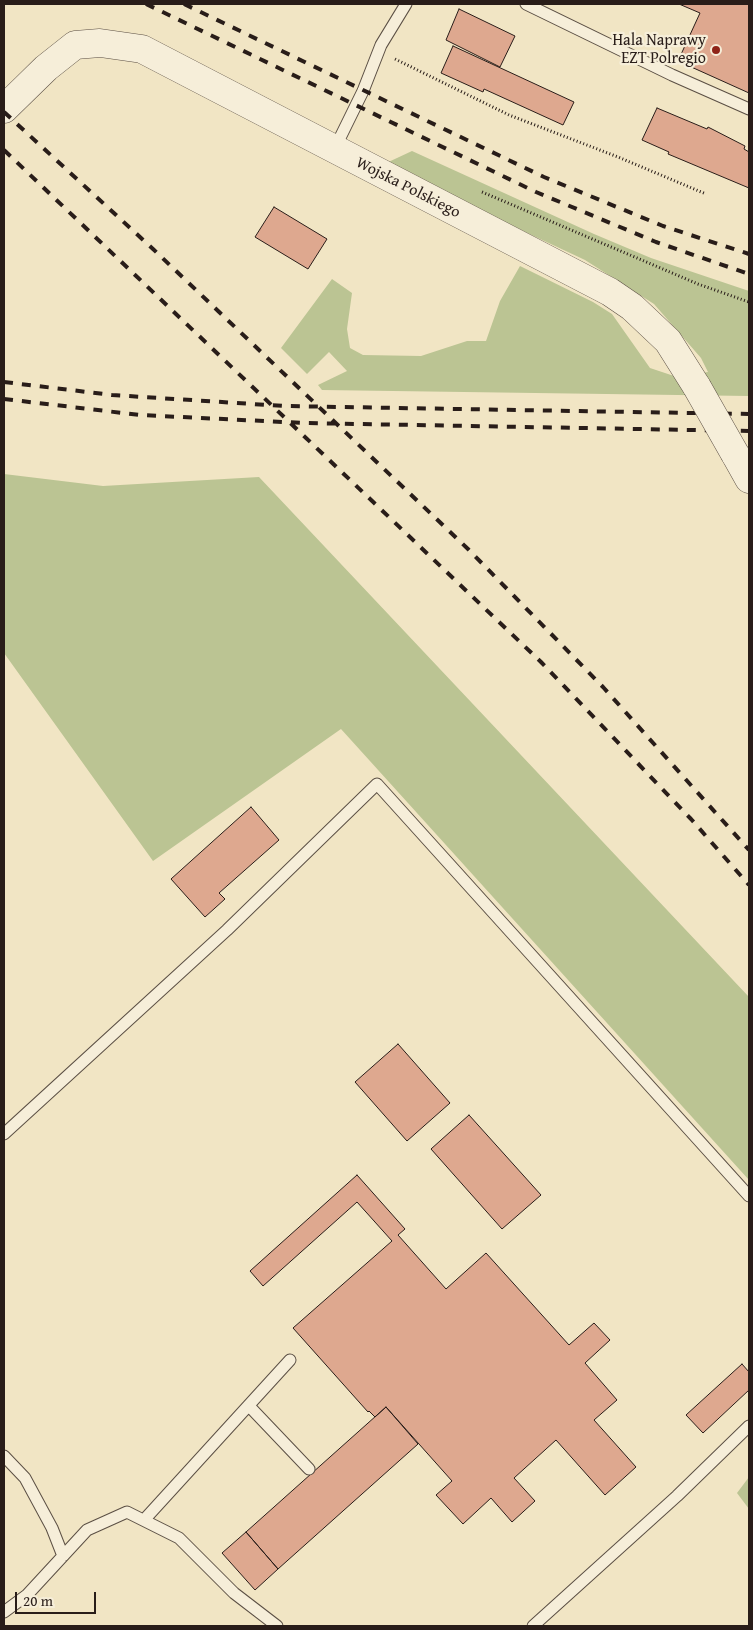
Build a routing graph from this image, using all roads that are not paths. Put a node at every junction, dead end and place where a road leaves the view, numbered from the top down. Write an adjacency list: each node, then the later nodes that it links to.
1 (406, 4): 5 (lane)
2 (526, 4): 4 (lane)
3 (4, 108): 5 (street, Wojska Polskiego)
4 (749, 109)
5 (334, 150): 6 (street, Wojska Polskiego, bridge)
6 (749, 479)
7 (4, 1134): 8 (lane)
8 (749, 1196)
9 (290, 1360): 10 (lane)
10 (248, 1406): 13 (lane); 14 (lane)
11 (749, 1426): 18 (lane)
12 (4, 1456): 15 (lane)
13 (308, 1469)
14 (144, 1520): 15 (lane); 17 (lane)
15 (63, 1556): 16 (lane)
16 (4, 1612)
17 (277, 1626)
18 (533, 1626)

